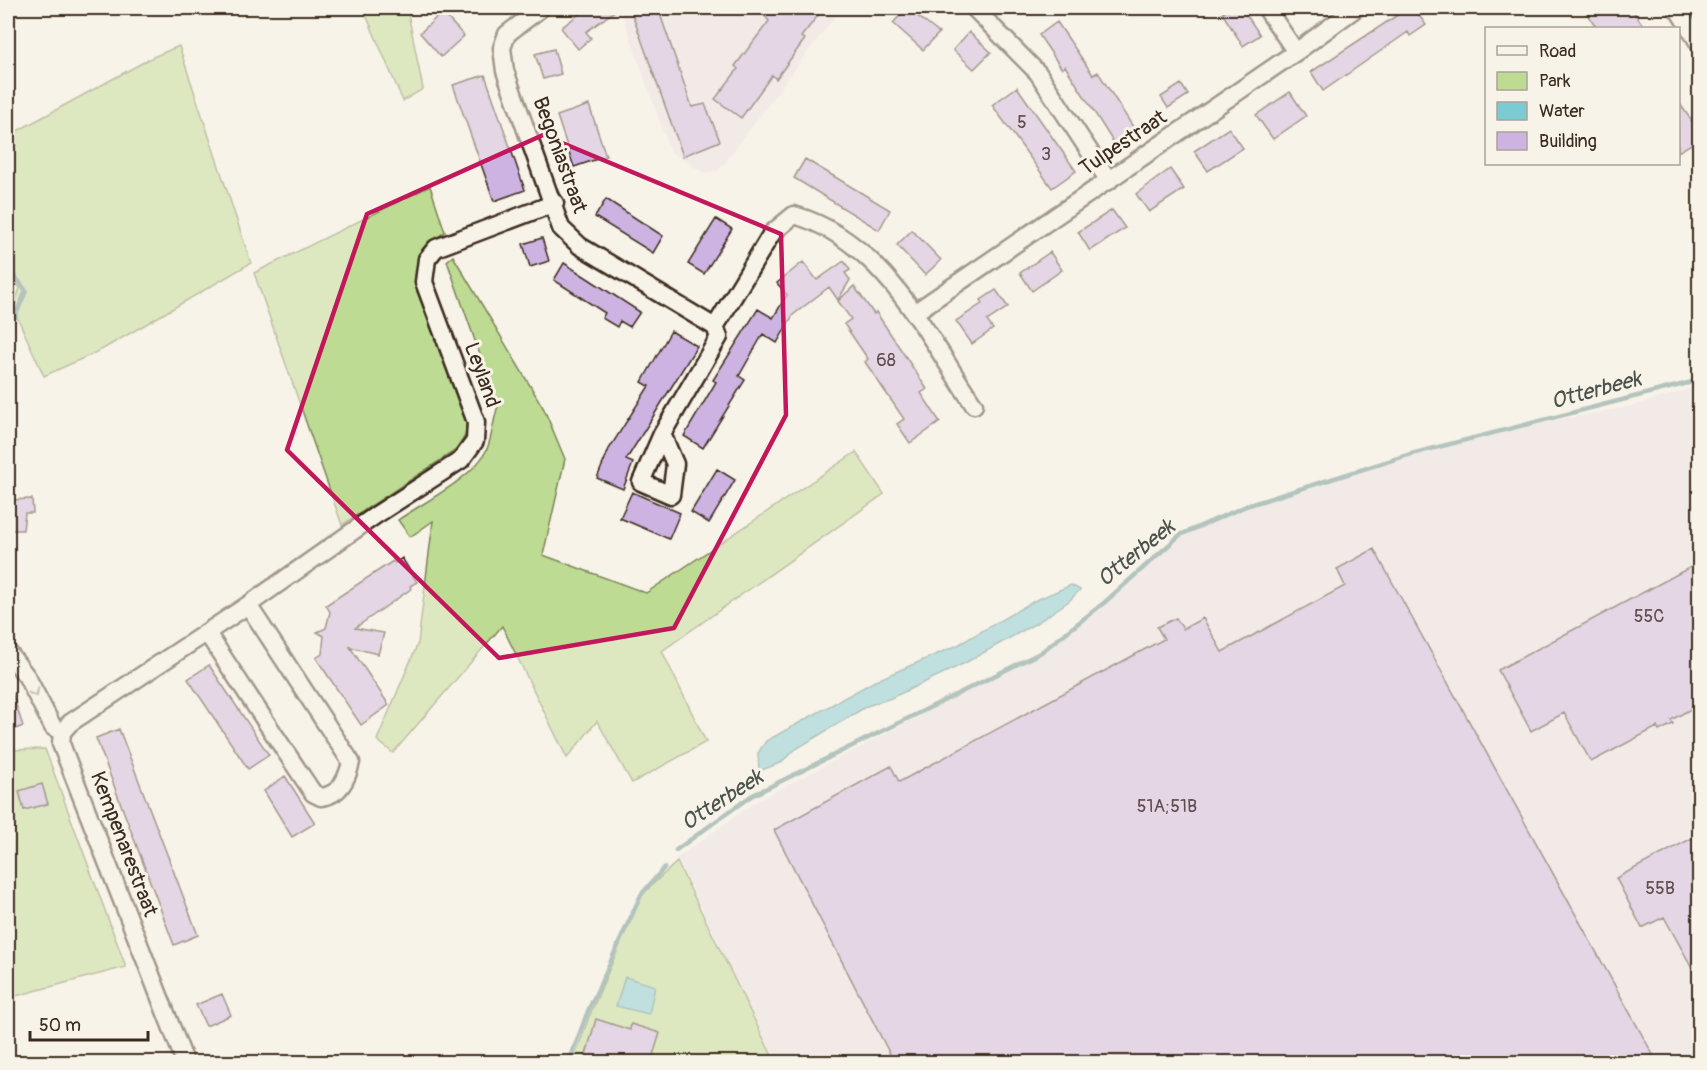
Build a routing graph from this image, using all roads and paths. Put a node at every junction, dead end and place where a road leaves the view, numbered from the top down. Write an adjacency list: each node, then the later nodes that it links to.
1 (541, 8): 9 (street, Begoniastraat)
2 (974, 8): 8 (street)
3 (1266, 8): 7 (street)
4 (1356, 8): 7 (street, Tulpestraat)
5 (1677, 8): 6 (street)
6 (1700, 45)
7 (1296, 52): 8 (street, Tulpestraat)
8 (1109, 181): 10 (street, Tulpestraat)
9 (555, 203): 11 (street, Begoniastraat); 14 (street, Leyland)
10 (914, 313): 11 (street); 12 (street)
11 (715, 327): 13 (street)
12 (974, 405)
13 (662, 434)
14 (248, 605): 15 (street, Leyland); 15 (street)
15 (207, 633): 17 (street, Leyland)
16 (8, 652): 17 (street, Kempenarestraat, one-way to 17)
17 (62, 732): 18 (street, Kempenarestraat)
18 (185, 1062)

